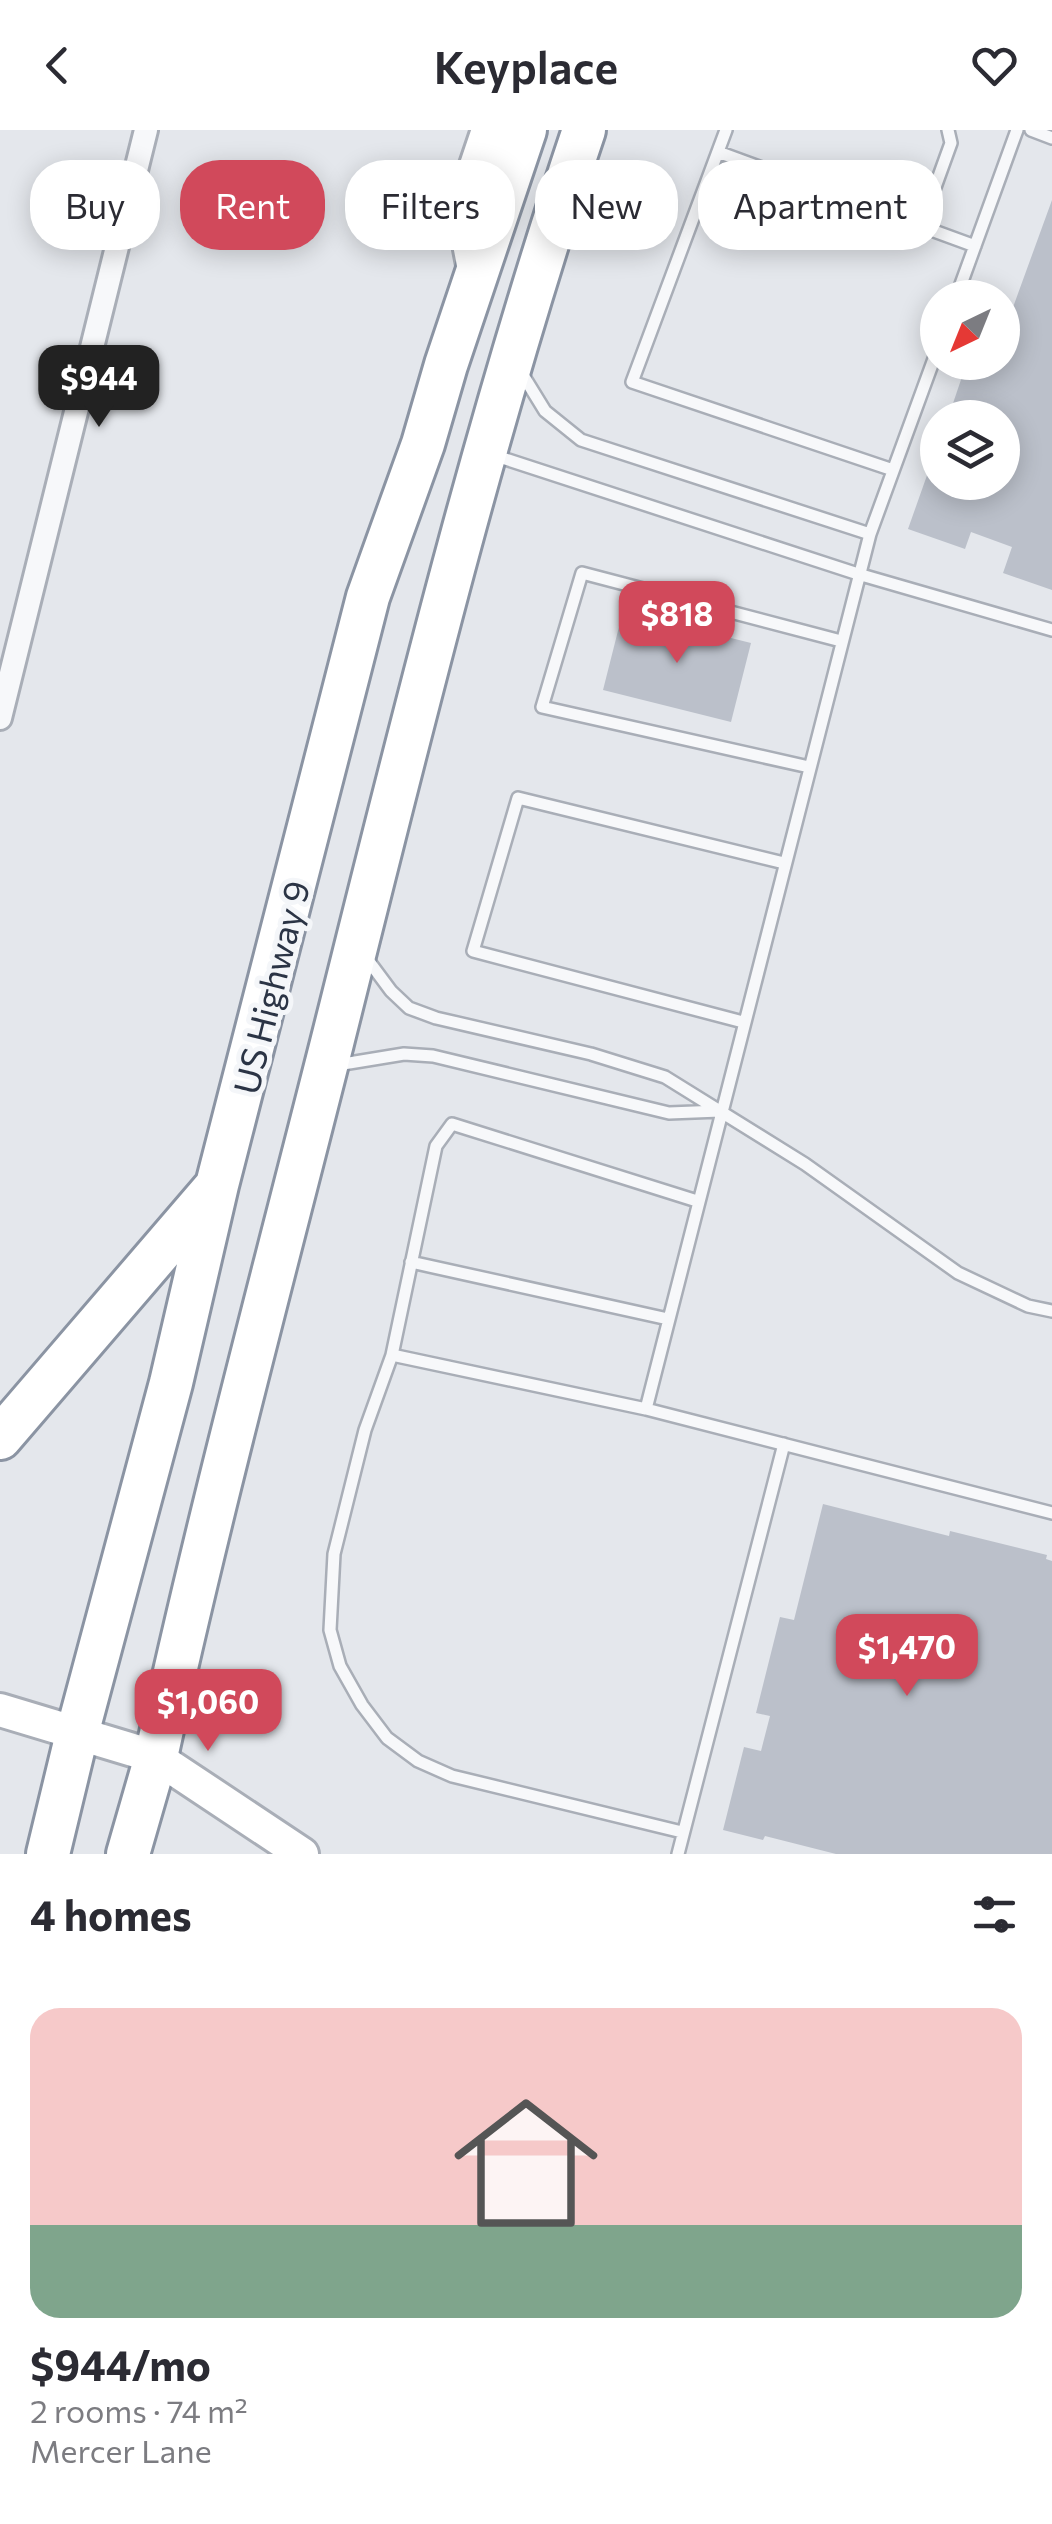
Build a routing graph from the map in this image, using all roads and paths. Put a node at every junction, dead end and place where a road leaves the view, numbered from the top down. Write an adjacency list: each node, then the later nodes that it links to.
1 (146, 130): 25 (street)
2 (488, 130): 15 (street)
3 (525, 130): 15 (highway, US Highway 9)
4 (584, 130): 17 (highway, US Highway 9)
5 (726, 130): 10 (lane)
6 (948, 130): 12 (lane)
7 (1017, 130): 14 (lane)
8 (1031, 130): 9 (lane)
9 (1052, 138)
10 (718, 152): 11 (lane); 20 (lane)
11 (740, 160)
12 (943, 165)
13 (943, 234): 14 (lane)
14 (975, 246): 16 (lane)
15 (475, 278): 32 (highway, US Highway 9)
16 (963, 280)
17 (511, 356): 19 (highway, US Highway 9); 21 (lane)
18 (926, 380): 20 (lane)
19 (484, 452): 22 (lane); 28 (highway, US Highway 9)
20 (893, 470): 21 (lane)
21 (870, 534): 22 (lane)
22 (858, 574): 23 (lane); 24 (lane)
23 (1052, 630)
24 (841, 641): 26 (lane); 26 (lane)
25 (0, 718)
26 (809, 767): 27 (lane)
27 (784, 863): 29 (lane); 29 (lane)
28 (356, 945): 30 (highway, US Highway 9); 31 (lane)
29 (743, 1022): 31 (lane)
30 (326, 1067): 31 (lane); 44 (highway, US Highway 9)
31 (720, 1111): 33 (lane); 35 (lane)
32 (218, 1186): 39 (highway); 43 (highway, US Highway 9)
33 (697, 1201): 34 (lane); 36 (lane)
34 (412, 1262): 36 (lane); 37 (lane)
35 (1052, 1311)
36 (668, 1319): 38 (lane)
37 (392, 1355): 38 (lane); 45 (lane)
38 (646, 1409): 40 (lane)
39 (0, 1438)
40 (784, 1444): 41 (lane); 45 (lane)
41 (1052, 1513)
42 (0, 1710): 43 (street)
43 (77, 1734): 44 (street); 46 (highway, US Highway 9)
44 (156, 1757): 47 (highway, US Highway 9); 48 (street)
45 (682, 1832): 49 (lane)
46 (48, 1854)
47 (128, 1854)
48 (302, 1854)
49 (678, 1854)

